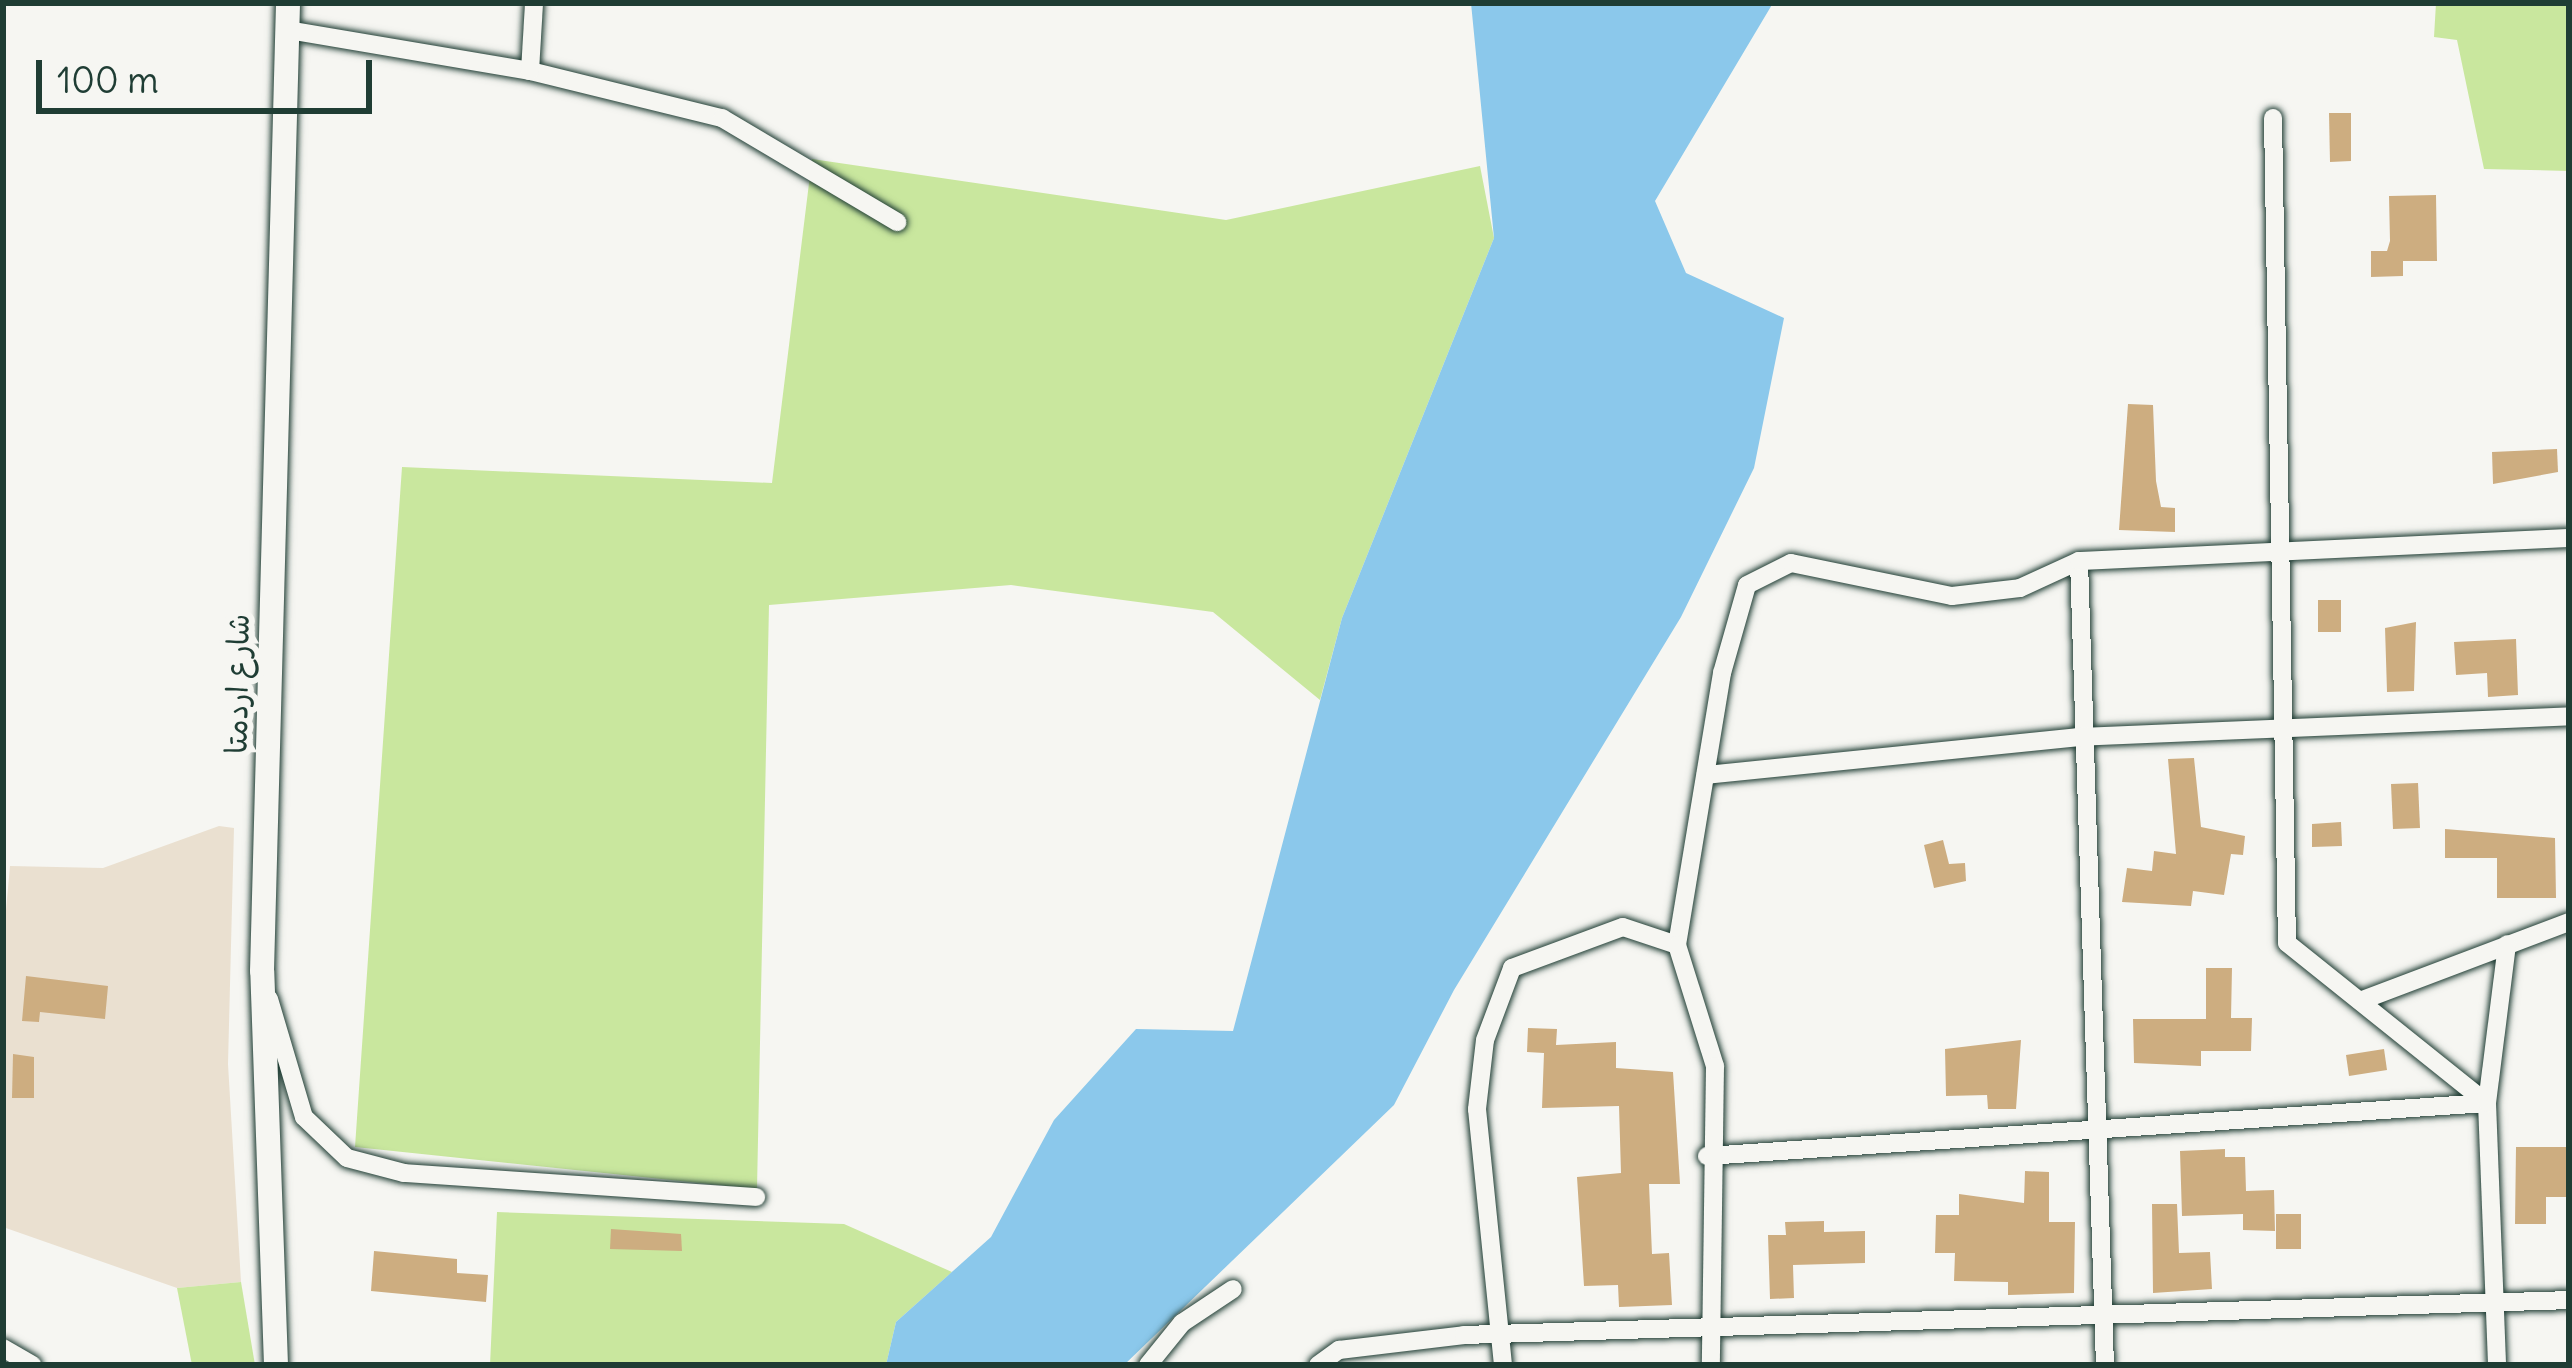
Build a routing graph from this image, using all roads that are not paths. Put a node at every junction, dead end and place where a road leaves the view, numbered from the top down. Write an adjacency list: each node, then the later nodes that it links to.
1 (288, 3): 3 (main road, شارع اردمتا)
2 (534, 3): 4 (street)
3 (288, 30): 4 (street); 17 (main road, شارع اردمتا)
4 (530, 71): 6 (street)
5 (2273, 118): 8 (street)
6 (897, 222)
7 (2569, 538): 8 (street)
8 (2276, 552): 9 (street); 11 (street)
9 (2079, 561): 12 (street); 13 (street)
10 (2569, 716): 11 (street)
11 (2281, 728): 12 (street); 18 (street)
12 (2078, 737): 13 (street); 20 (street)
13 (1706, 775): 16 (street)
14 (2569, 922): 15 (street)
15 (2507, 944): 18 (street); 19 (street)
16 (1677, 945): 21 (street); 28 (street)
17 (262, 971): 22 (street); 31 (main road, شارع اردمتا)
18 (2360, 1000): 19 (street)
19 (2487, 1103): 20 (street); 25 (street)
20 (2099, 1128): 21 (street); 26 (street)
21 (1707, 1156): 27 (street)
22 (756, 1197)
23 (1232, 1289): 32 (street)
24 (2569, 1300): 25 (street)
25 (2493, 1302): 26 (street); 37 (street)
26 (2104, 1316): 27 (street); 36 (street)
27 (1710, 1329): 28 (street); 35 (street)
28 (1501, 1334): 33 (street); 34 (street)
29 (3, 1348): 30 (street)
30 (32, 1365)
31 (276, 1365)
32 (1148, 1365)
33 (1318, 1365)
34 (1503, 1365)
35 (1712, 1365)
36 (2105, 1365)
37 (2497, 1365)

